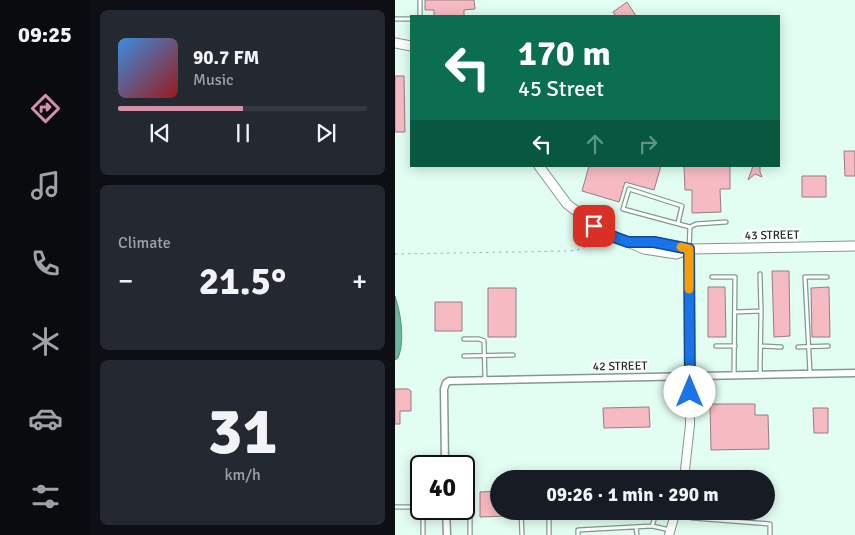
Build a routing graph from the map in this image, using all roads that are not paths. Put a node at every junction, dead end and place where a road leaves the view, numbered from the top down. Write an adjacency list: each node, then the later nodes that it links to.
1 (420, 0): 2 (lane)
2 (420, 15)
3 (395, 19): 4 (lane)
4 (410, 19)
5 (395, 43): 6 (main road)
6 (410, 46)
7 (540, 167): 12 (main road, 43 STREET)
8 (727, 222): 10 (lane)
9 (678, 223): 9 (lane); 10 (lane)
10 (691, 227): 12 (lane)
11 (855, 246): 12 (main road, 43 STREET)
12 (689, 249): 33 (street)
13 (760, 274): 17 (lane)
14 (712, 277): 16 (lane)
15 (827, 277): 22 (lane)
16 (735, 312): 17 (lane); 20 (lane)
17 (761, 312): 21 (lane)
18 (464, 339): 28 (lane)
19 (716, 346): 20 (lane)
20 (735, 346): 32 (lane)
21 (761, 346): 24 (lane); 30 (lane)
22 (810, 346): 23 (lane); 25 (lane); 31 (lane)
23 (828, 346)
24 (781, 347)
25 (798, 347)
26 (513, 355): 28 (lane)
27 (464, 356): 28 (lane)
28 (484, 356): 34 (lane)
29 (855, 373): 31 (street, 42 STREET)
30 (760, 374): 31 (street, 42 STREET); 32 (street, 42 STREET)
31 (810, 374)
32 (734, 375): 33 (street, 42 STREET)
33 (690, 376): 34 (street, 42 STREET); 36 (street)
34 (485, 379): 35 (street, 42 STREET)
35 (445, 455)
36 (685, 470)
37 (395, 507): 38 (lane)
38 (410, 508)
39 (422, 520): 50 (lane)
40 (446, 520): 51 (street)
41 (470, 520): 52 (lane)
42 (521, 520): 53 (lane)
43 (549, 520): 54 (lane)
44 (654, 520): 47 (lane)
45 (674, 520): 49 (street)
46 (719, 520): 57 (lane)
47 (652, 526): 48 (lane); 49 (lane)
48 (637, 527): 55 (lane); 56 (lane)
49 (670, 533)
50 (423, 535)
51 (447, 535)
52 (470, 535)
53 (522, 535)
54 (549, 535)
55 (578, 535)
56 (637, 535)
57 (771, 535)

